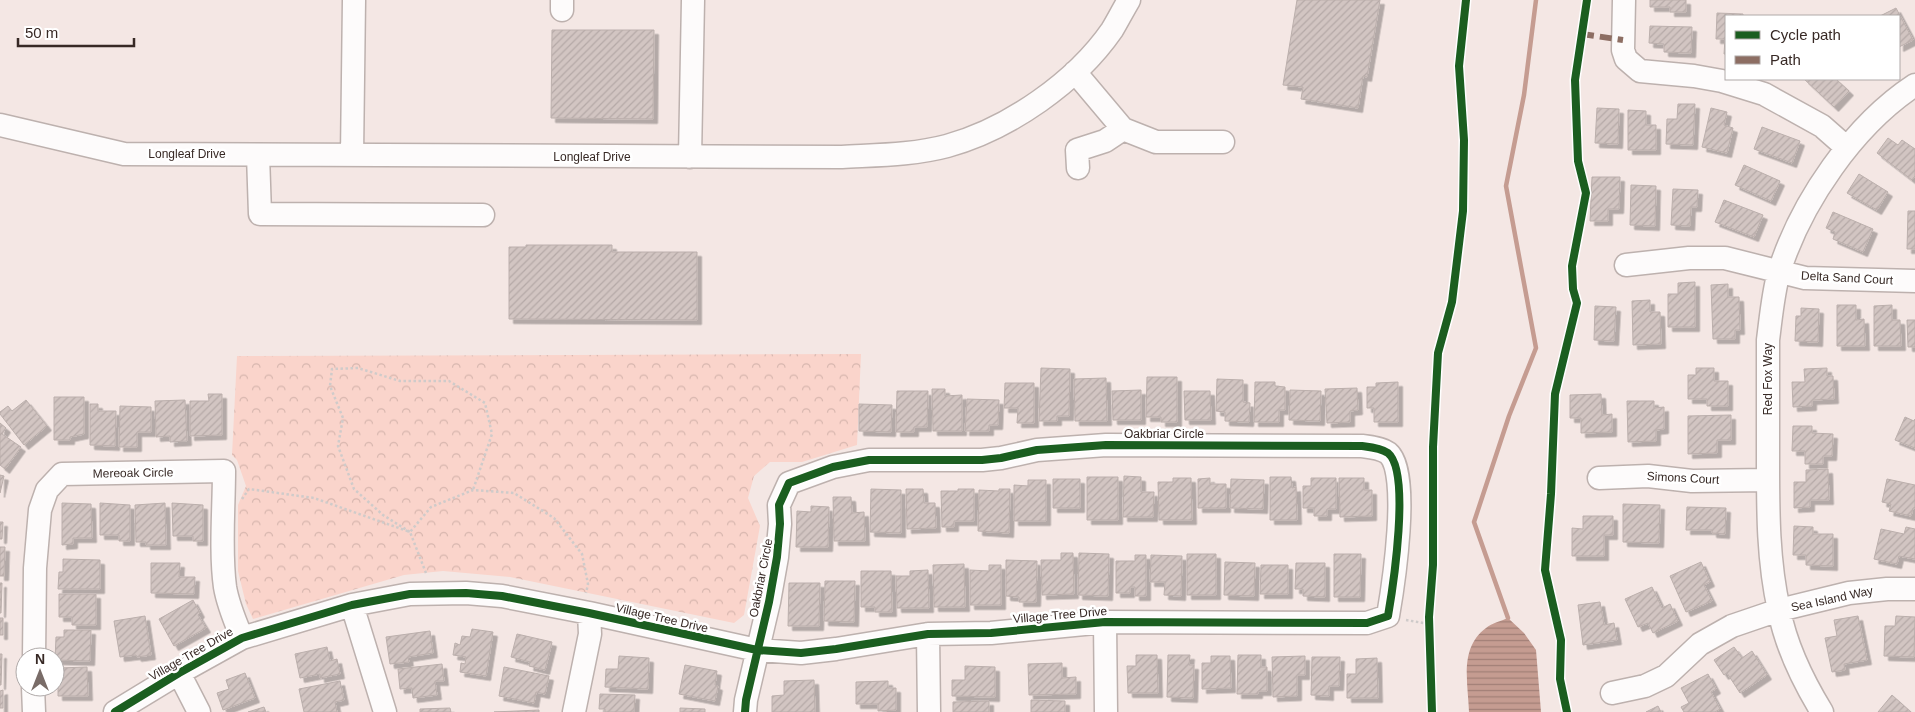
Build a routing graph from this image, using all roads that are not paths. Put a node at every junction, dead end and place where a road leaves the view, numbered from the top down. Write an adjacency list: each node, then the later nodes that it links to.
1 (354, 0): 12 (street)
2 (693, 0): 13 (street)
3 (1129, 0): 5 (street, Longleaf Drive)
4 (1624, 0): 10 (street)
5 (1075, 72): 8 (street); 13 (street, Longleaf Drive)
6 (1915, 85): 10 (street, Red Fox Way)
7 (0, 125): 11 (street, Longleaf Drive)
8 (1123, 129): 9 (street); 14 (street)
9 (1223, 142)
10 (1847, 148): 17 (street, Red Fox Way)
11 (258, 155): 12 (street, Longleaf Drive); 15 (street)
12 (352, 155): 13 (street, Longleaf Drive)
13 (690, 157)
14 (1078, 168)
15 (483, 215)
16 (1626, 265): 17 (street, Delta Sand Court)
17 (1779, 272): 18 (street, Delta Sand Court); 20 (street, Red Fox Way)
18 (1915, 281)
19 (1599, 478): 20 (street, Simons Court)
20 (1768, 480): 23 (street, Red Fox Way)
21 (1915, 589): 23 (street, Sea Island Way)
22 (352, 605): 24 (street, Village Tree Drive); 28 (street, Village Tree Drive); 37 (street)
23 (1778, 610): 32 (street, Sea Island Way); 42 (street, Red Fox Way)
24 (589, 613): 30 (street, Village Tree Drive); 38 (street)
25 (1388, 616): 26 (street, Village Tree Drive); 30 (street, Oakbriar Circle)
26 (1105, 622): 27 (street, Village Tree Drive); 41 (street)
27 (928, 634): 30 (street, Village Tree Drive); 40 (street)
28 (242, 638): 29 (street, Mereoak Circle); 31 (street, Village Tree Drive)
29 (34, 647)
30 (757, 650): 39 (street, Oakbriar Circle)
31 (178, 673): 35 (street, Village Tree Drive); 36 (street)
32 (1612, 693)
33 (34, 697): 34 (street)
34 (34, 712)
35 (115, 712)
36 (199, 712)
37 (385, 712)
38 (574, 712)
39 (745, 712)
40 (929, 712)
41 (1106, 712)
42 (1822, 712)

